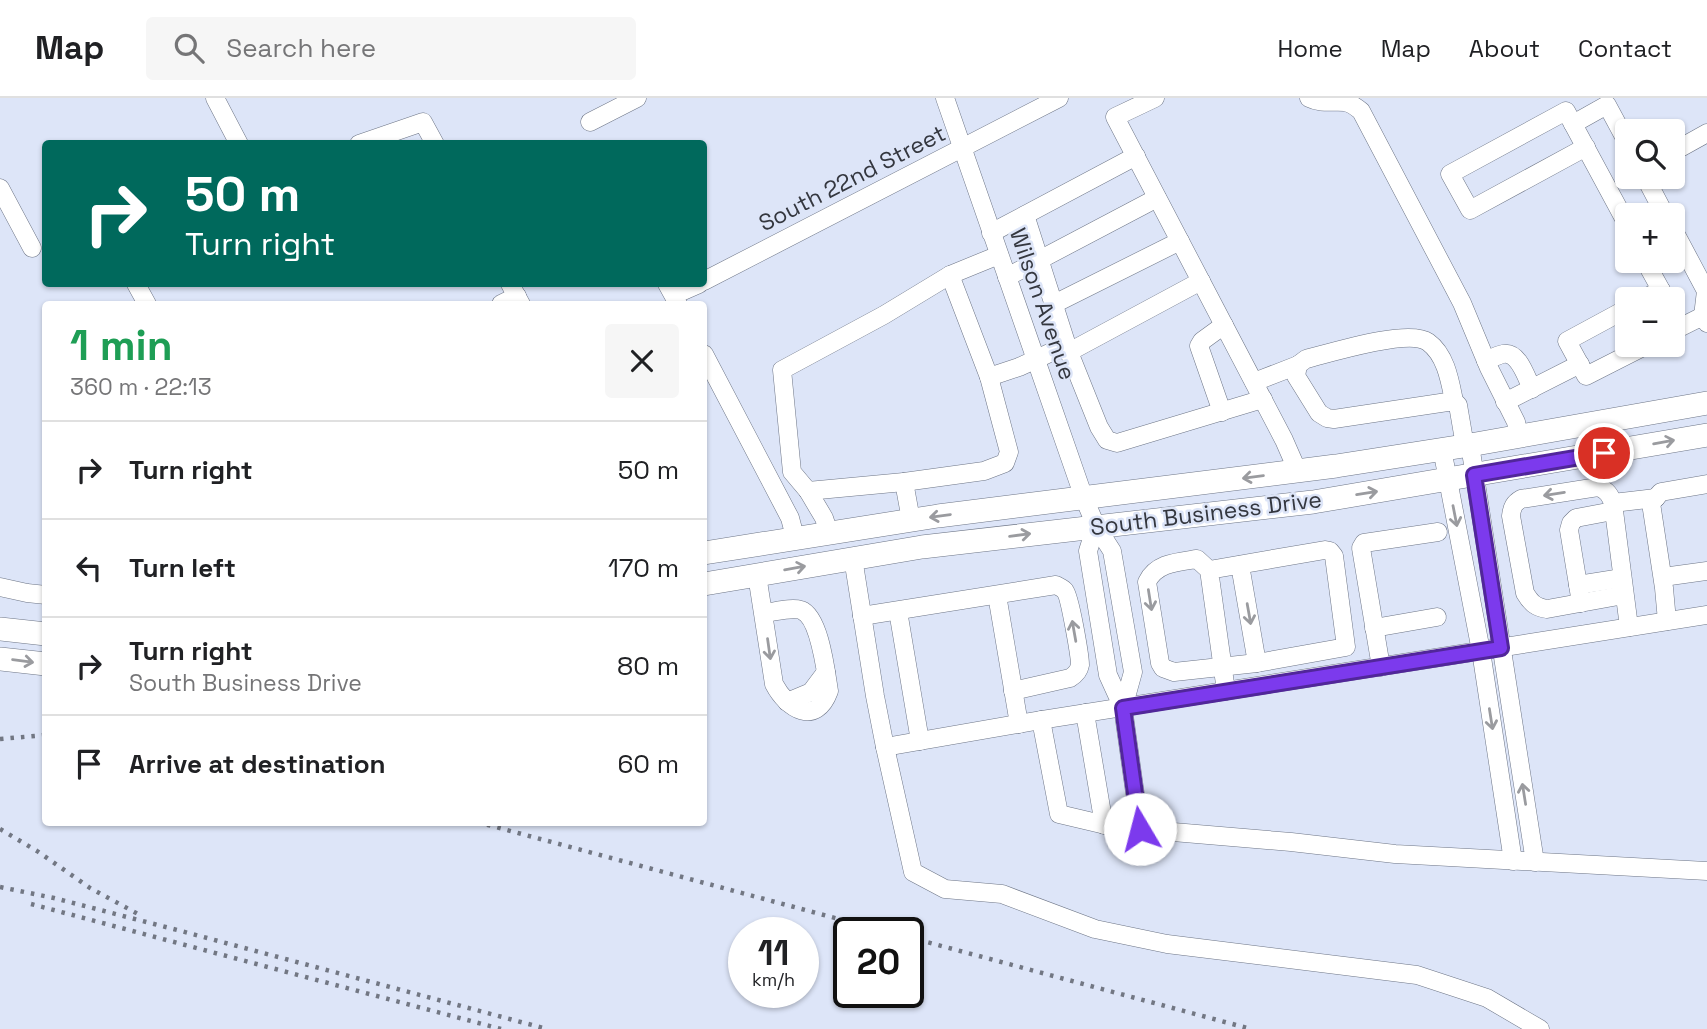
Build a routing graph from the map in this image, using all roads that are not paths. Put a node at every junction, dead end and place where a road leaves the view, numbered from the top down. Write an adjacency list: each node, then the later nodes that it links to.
1 (215, 98): 11 (street)
2 (637, 98): 8 (street)
3 (945, 98): 16 (street, Wilson Avenue)
4 (1059, 98): 16 (street, South 22nd Street)
5 (1155, 98): 17 (street)
6 (1309, 98): 42 (street)
7 (1615, 120): 9 (street)
8 (590, 122)
9 (1573, 124): 15 (street); 15 (street)
10 (1707, 134): 14 (street)
11 (237, 140)
12 (371, 140): 13 (street)
13 (433, 140)
14 (1685, 146)
15 (1586, 147): 20 (street)
16 (962, 149): 23 (street, Wilson Avenue); 31 (street, South 22nd Street)
17 (1136, 156): 19 (street); 22 (street)
18 (0, 188): 21 (street)
19 (1157, 198): 24 (street); 28 (street)
20 (1616, 203)
21 (5, 210): 25 (street)
22 (1025, 215): 23 (street); 28 (street)
23 (991, 233): 27 (street, Wilson Avenue)
24 (1180, 241): 32 (street); 33 (street)
25 (32, 248)
26 (1685, 252): 35 (street)
27 (999, 255): 29 (street); 30 (street, Wilson Avenue)
28 (1040, 260): 30 (street); 33 (street)
29 (950, 275): 45 (street); 62 (street)
30 (1007, 277): 40 (street, Wilson Avenue)
31 (707, 279)
32 (1201, 281): 37 (street); 38 (street)
33 (1054, 304): 38 (street)
34 (1615, 315): 43 (street)
35 (1705, 319): 36 (street)
36 (1685, 322)
37 (1224, 324): 46 (street); 52 (street)
38 (1069, 352): 40 (street); 52 (street)
39 (1624, 357): 43 (street)
40 (1036, 359): 45 (street); 63 (street, Wilson Avenue)
41 (707, 360): 70 (street)
42 (1486, 361): 47 (street); 50 (street)
43 (1580, 364): 47 (street)
44 (1298, 365): 46 (street); 49 (street); 49 (street)
45 (989, 377): 60 (street)
46 (1254, 382): 48 (street)
47 (1532, 389): 50 (street)
48 (1263, 399): 52 (street); 57 (street)
49 (1454, 401): 55 (street)
50 (1505, 402): 54 (street)
51 (1707, 403): 54 (main road, South Business Drive)
52 (1222, 411)
53 (1707, 435): 58 (main road, South Business Drive, one-way to 53)
54 (1519, 436): 55 (main road, South Business Drive)
55 (1468, 445): 56 (main road, South Business Drive); 58 (street)
56 (1442, 449): 57 (main road, South Business Drive); 59 (street)
57 (1298, 472): 63 (main road, South Business Drive, one-way to 63)
58 (1474, 475): 59 (main road, South Business Drive); 96 (street)
59 (1448, 480): 67 (main road, South Business Drive, one-way to 59); 97 (street, one-way to 97)
60 (904, 482): 62 (street); 66 (street)
61 (1707, 484): 64 (street)
62 (808, 491): 69 (street)
63 (1084, 498): 66 (main road, South Business Drive, one-way to 66); 67 (street, Wilson Avenue)
64 (1656, 498): 65 (street); 77 (street)
65 (1613, 507): 79 (street); 81 (street); 84 (street, one-way to 84)
66 (911, 520): 69 (main road, South Business Drive)
67 (1096, 526): 72 (main road, South Business Drive, one-way to 67); 106 (street); 106 (street, Wilson Avenue)
68 (1438, 532): 91 (street)
69 (829, 533): 70 (main road, South Business Drive)
70 (795, 537): 71 (main road, South Business Drive)
71 (707, 552)
72 (853, 558): 76 (main road, South Business Drive, one-way to 72); 88 (street)
73 (1240, 565): 74 (street); 95 (street); 99 (street, one-way to 99)
74 (1209, 570): 101 (street); 101 (street, one-way to 101)
75 (1707, 571): 77 (street)
76 (757, 575): 78 (main road, South Business Drive); 86 (street)
77 (1663, 577): 90 (street)
78 (707, 583)
79 (1578, 584): 81 (street); 84 (street)
80 (0, 587): 82 (street)
81 (1623, 587): 84 (street); 92 (street)
82 (42, 595)
83 (997, 595): 85 (street); 104 (street); 104 (street, one-way to 83)
84 (1581, 603)
85 (898, 611): 88 (street); 110 (street)
86 (763, 613): 86 (street, one-way to 86)
87 (1707, 615): 90 (street)
88 (862, 617): 111 (street)
89 (1437, 617): 91 (street)
90 (1667, 621): 92 (street)
91 (1374, 628): 102 (street)
92 (1629, 628): 96 (street)
93 (0, 629): 94 (main road)
94 (42, 634)
95 (1346, 647): 99 (street); 103 (street)
96 (1501, 648): 97 (street); 115 (street, one-way to 96)
97 (1481, 651): 102 (street); 114 (street, one-way to 114)
98 (0, 659): 100 (main road, one-way to 100)
99 (1257, 663): 101 (street)
100 (42, 664)
101 (1222, 667): 105 (street)
102 (1381, 667): 103 (street)
103 (1350, 672): 105 (street)
104 (1013, 691): 109 (street)
105 (1226, 691): 106 (street)
106 (1123, 708): 107 (street); 113 (street)
107 (1085, 713): 108 (street); 112 (street)
108 (1041, 720): 109 (street); 112 (street)
109 (1019, 724): 110 (street)
110 (920, 741): 111 (street)
111 (885, 747): 117 (street)
112 (1104, 825): 113 (street)
113 (1140, 829): 114 (street)
114 (1513, 861): 115 (street)
115 (1535, 862): 116 (street)
116 (1707, 871)
117 (1540, 1029)

